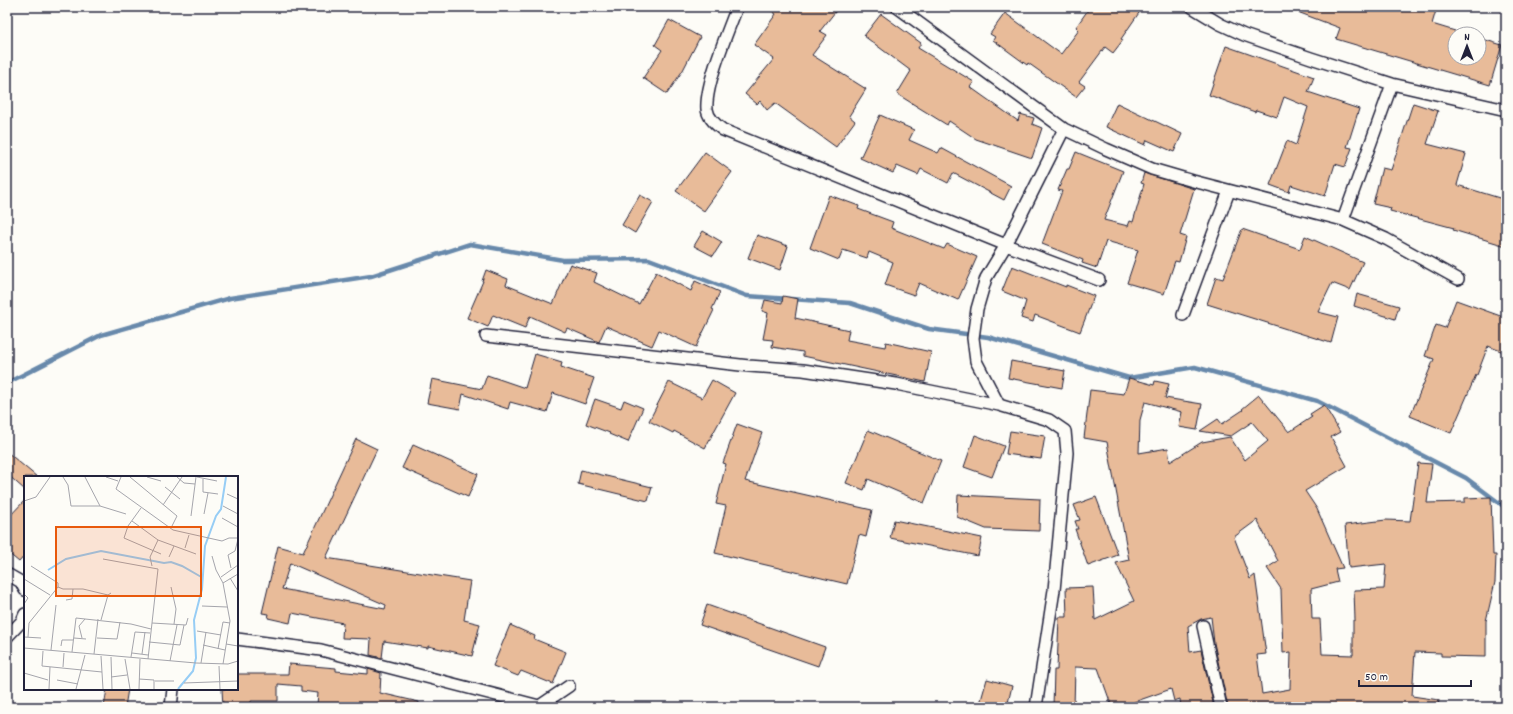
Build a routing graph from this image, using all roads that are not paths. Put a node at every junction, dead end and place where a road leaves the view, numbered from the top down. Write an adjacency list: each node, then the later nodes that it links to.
1 (737, 7): 9 (street)
2 (897, 7): 6 (street)
3 (1197, 8): 4 (street)
4 (1392, 84): 5 (street); 8 (street)
5 (1506, 110)
6 (1064, 129): 7 (street); 9 (street)
7 (1229, 191): 8 (street); 12 (street)
8 (1343, 220): 10 (street)
9 (1006, 245): 11 (street); 14 (street)
10 (1458, 279)
11 (1099, 280)
12 (1183, 315)
13 (486, 336): 14 (street)
14 (999, 405): 25 (street)
15 (7, 574): 16 (street)
16 (24, 588)
17 (24, 619): 19 (street)
18 (1203, 626): 26 (street)
19 (7, 637)
20 (238, 639): 24 (street)
21 (569, 686): 24 (street)
22 (173, 690): 23 (street)
23 (171, 707)
24 (539, 707)
25 (1036, 707)
26 (1221, 707)

